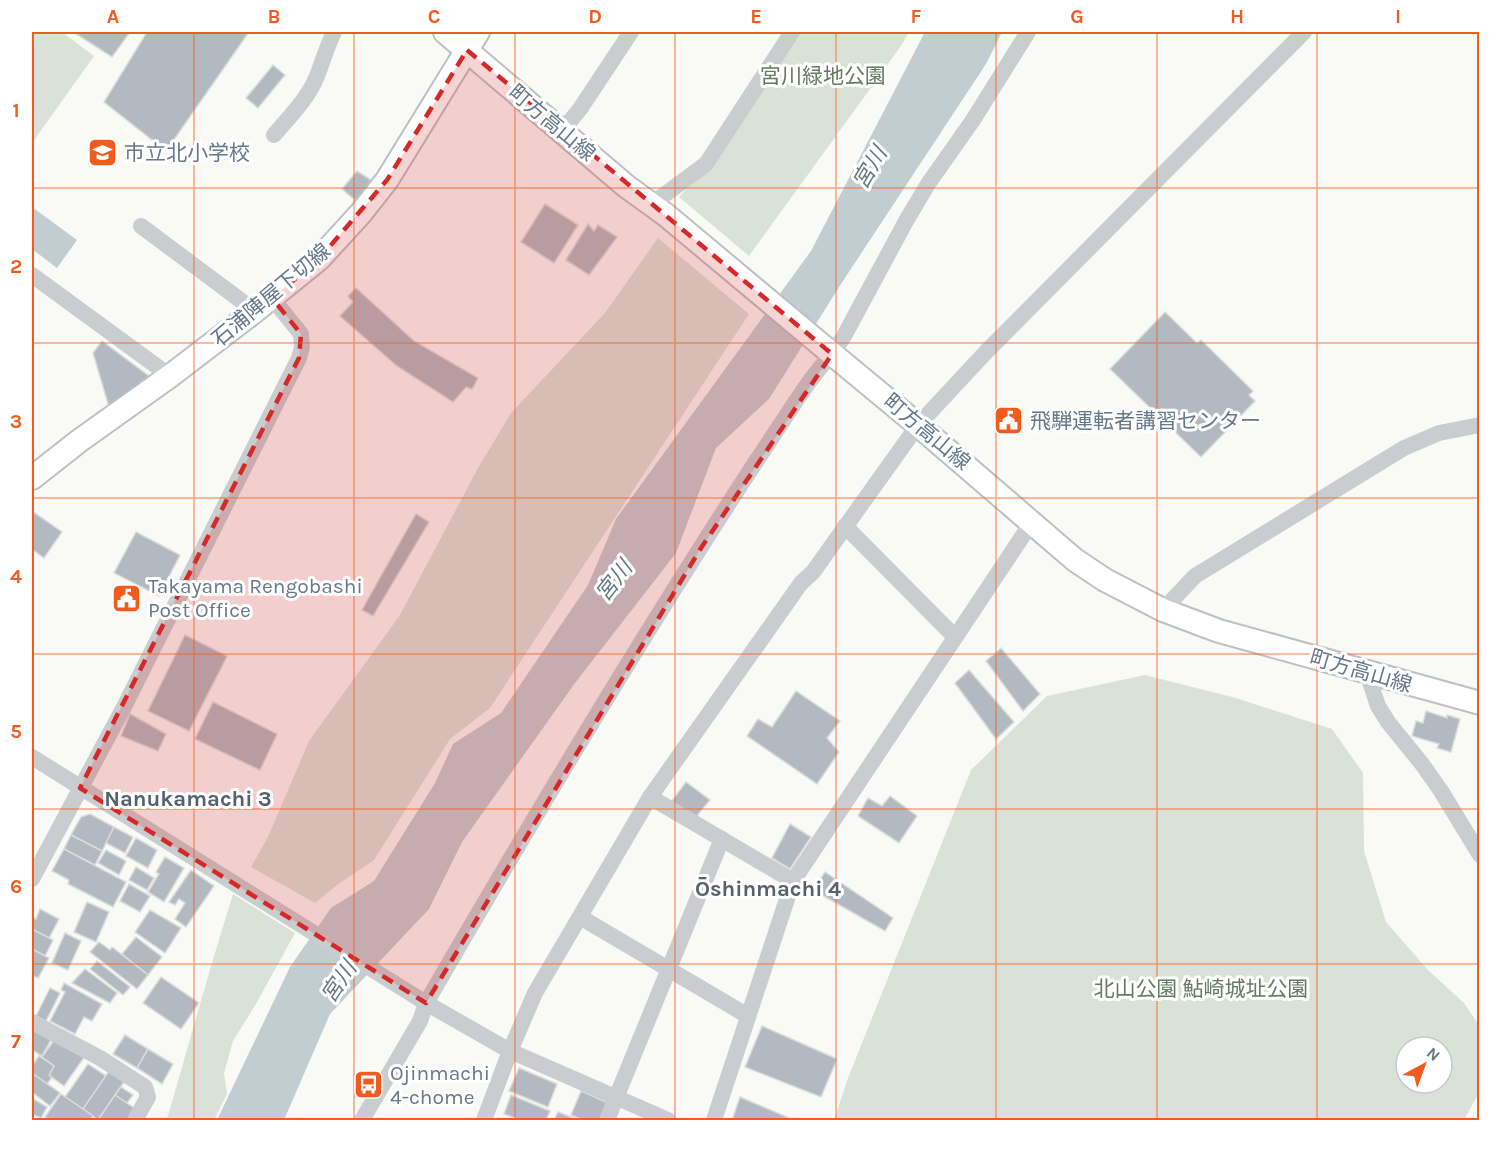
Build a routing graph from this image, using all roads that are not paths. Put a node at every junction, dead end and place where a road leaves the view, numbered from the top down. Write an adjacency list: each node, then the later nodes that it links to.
1 (334, 32): 9 (street)
2 (445, 32): 7 (main road, 町方高山線)
3 (631, 32): 8 (street)
4 (792, 32): 10 (street)
5 (1028, 32): 14 (street)
6 (1304, 32): 16 (street)
7 (472, 41): 8 (main road, 町方高山線); 13 (main road, 石浦陣屋下切線)
8 (562, 131): 10 (main road, 町方高山線)
9 (274, 135)
10 (659, 210): 14 (main road, 町方高山線)
11 (141, 226): 13 (street)
12 (32, 274): 15 (street)
13 (263, 305): 15 (main road, 石浦陣屋下切線); 26 (street)
14 (828, 351): 16 (main road, 町方高山線); 34 (street)
15 (170, 376): 18 (main road, 石浦陣屋下切線)
16 (918, 425): 19 (main road, 町方高山線); 20 (street)
17 (1479, 425): 21 (street)
18 (32, 478)
19 (1032, 522): 21 (main road, 町方高山線); 22 (street)
20 (845, 526): 22 (street); 27 (street)
21 (1163, 610): 23 (main road, 町方高山線)
22 (955, 637): 31 (street)
23 (1367, 673): 24 (main road, 町方高山線); 29 (street)
24 (1479, 703)
25 (32, 757): 26 (street)
26 (80, 788): 30 (street); 34 (street)
27 (650, 797): 28 (street); 32 (street)
28 (722, 839): 31 (street); 33 (street)
29 (1479, 855)
30 (32, 879)
31 (793, 881): 35 (street)
32 (580, 917): 33 (street); 37 (street)
33 (669, 969): 35 (street); 38 (street)
34 (421, 1000): 37 (street); 40 (street)
35 (748, 1016): 44 (street)
36 (32, 1022): 39 (street)
37 (510, 1051): 38 (street); 41 (street)
38 (617, 1098): 42 (street); 43 (street)
39 (135, 1120)
40 (362, 1120)
41 (484, 1120)
42 (607, 1120)
43 (668, 1120)
44 (714, 1120)

